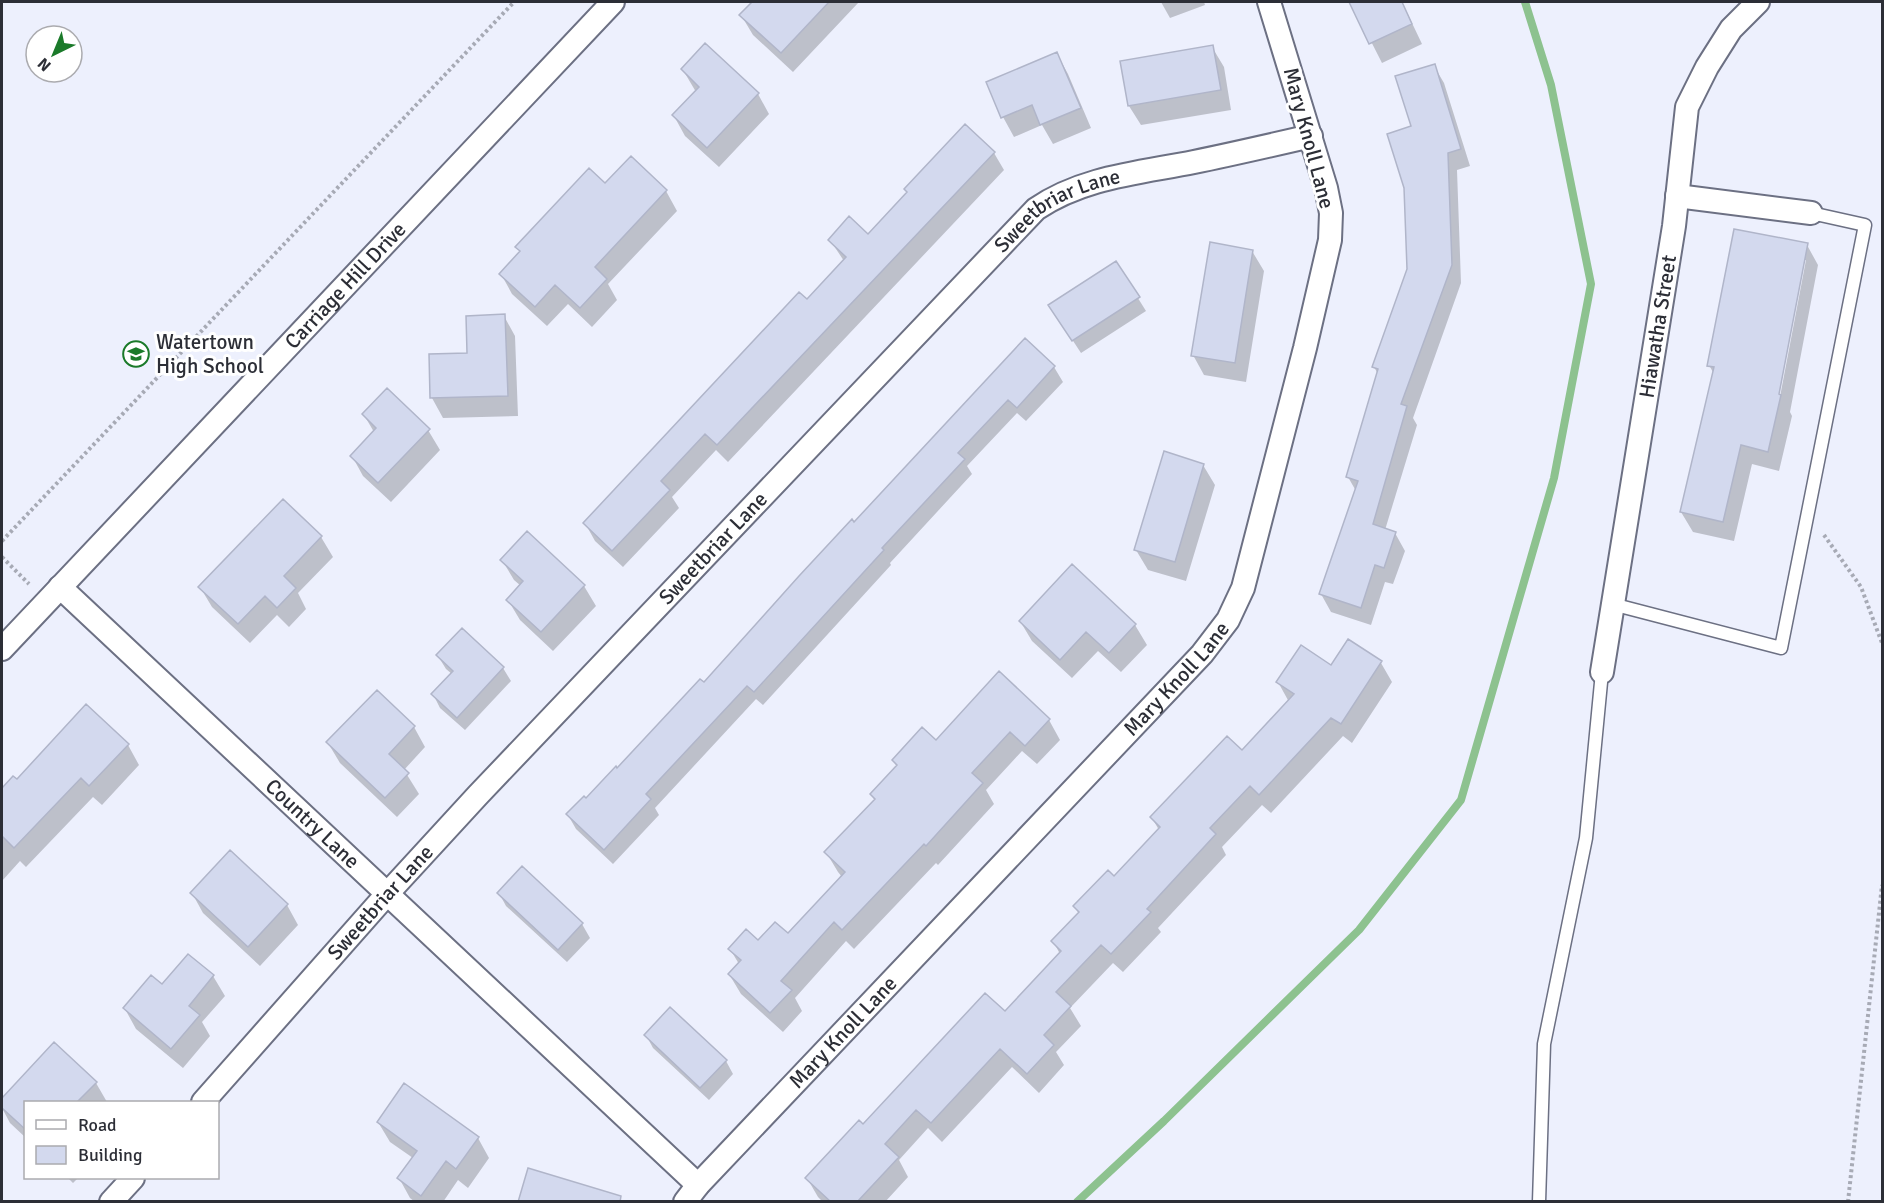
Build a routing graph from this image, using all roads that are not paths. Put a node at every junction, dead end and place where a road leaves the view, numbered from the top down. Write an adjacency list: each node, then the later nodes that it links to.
1 (613, 2): 7 (street, Carriage Hill Drive)
2 (1269, 2): 4 (street, Mary Knoll Lane)
3 (1758, 2): 5 (street, Hiawatha Street)
4 (1311, 136): 11 (street, Sweetbriar Lane); 14 (street, Mary Knoll Lane)
5 (1677, 196): 6 (street); 8 (street, Hiawatha Street)
6 (1810, 213): 8 (lane)
7 (53, 594): 9 (street, Carriage Hill Drive); 11 (street, Country Lane)
8 (1612, 604): 10 (street, Hiawatha Street)
9 (2, 649)
10 (1602, 672): 16 (lane)
11 (387, 894): 12 (street, Sweetbriar Lane); 14 (street, Country Lane)
12 (203, 1101)
13 (132, 1179): 15 (street)
14 (692, 1193)
15 (111, 1202)
16 (1539, 1202)

